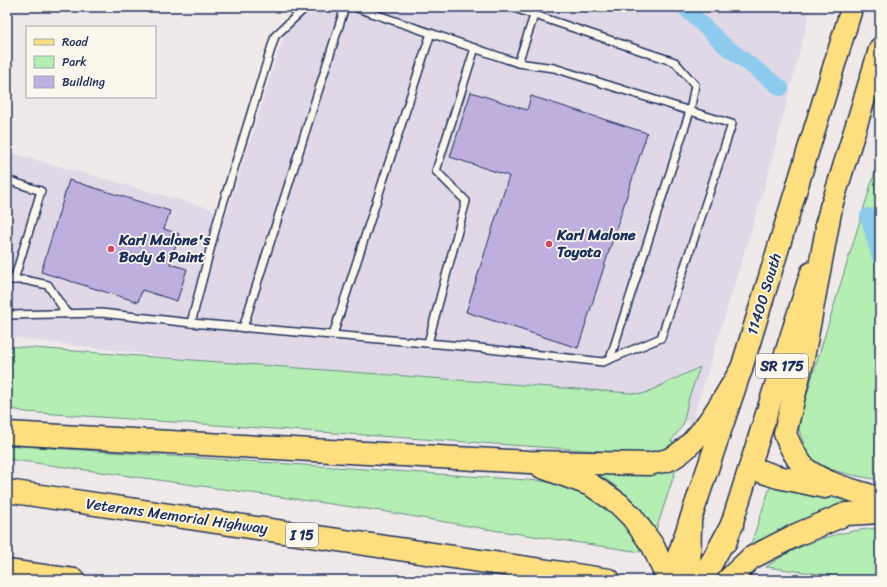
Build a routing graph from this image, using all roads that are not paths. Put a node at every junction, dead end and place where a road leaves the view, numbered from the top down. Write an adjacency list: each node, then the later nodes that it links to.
1 (306, 7): 18 (lane)
2 (345, 7): 19 (lane)
3 (354, 7): 8 (lane)
4 (511, 7): 7 (lane)
5 (537, 7): 7 (lane)
6 (852, 7): 23 (main road, 11400 South / SR 175)
7 (534, 15): 11 (lane); 12 (lane)
8 (431, 33): 9 (lane); 20 (lane)
9 (475, 48): 11 (lane); 21 (lane)
10 (880, 48): 14 (main road, SR 175)
11 (518, 63): 12 (lane)
12 (690, 111): 22 (lane); 22 (lane)
13 (7, 180): 15 (lane)
14 (831, 207): 26 (main road, SR 175); 28 (highway)
15 (10, 280): 16 (lane)
16 (67, 314): 17 (lane); 18 (lane)
17 (7, 315)
18 (190, 323): 19 (lane)
19 (243, 328): 20 (lane)
20 (333, 335): 21 (lane)
21 (428, 343): 22 (lane)
22 (610, 359)
23 (741, 370): 25 (highway); 30 (main road, 11400 South / SR 175)
24 (7, 433): 25 (highway)
25 (529, 462): 35 (highway)
26 (750, 468): 28 (highway); 31 (main road, SR 175)
27 (7, 491): 33 (highway, Veterans Memorial Highway / I 15)
28 (871, 496)
29 (880, 512): 39 (highway)
30 (690, 524): 35 (main road, 11400 South / SR 175); 36 (highway)
31 (732, 525): 37 (highway); 38 (main road, SR 175)
32 (7, 571): 34 (highway)
33 (603, 579)
34 (74, 580)
35 (669, 580)
36 (689, 580)
37 (702, 580)
38 (714, 580)
39 (728, 580)

